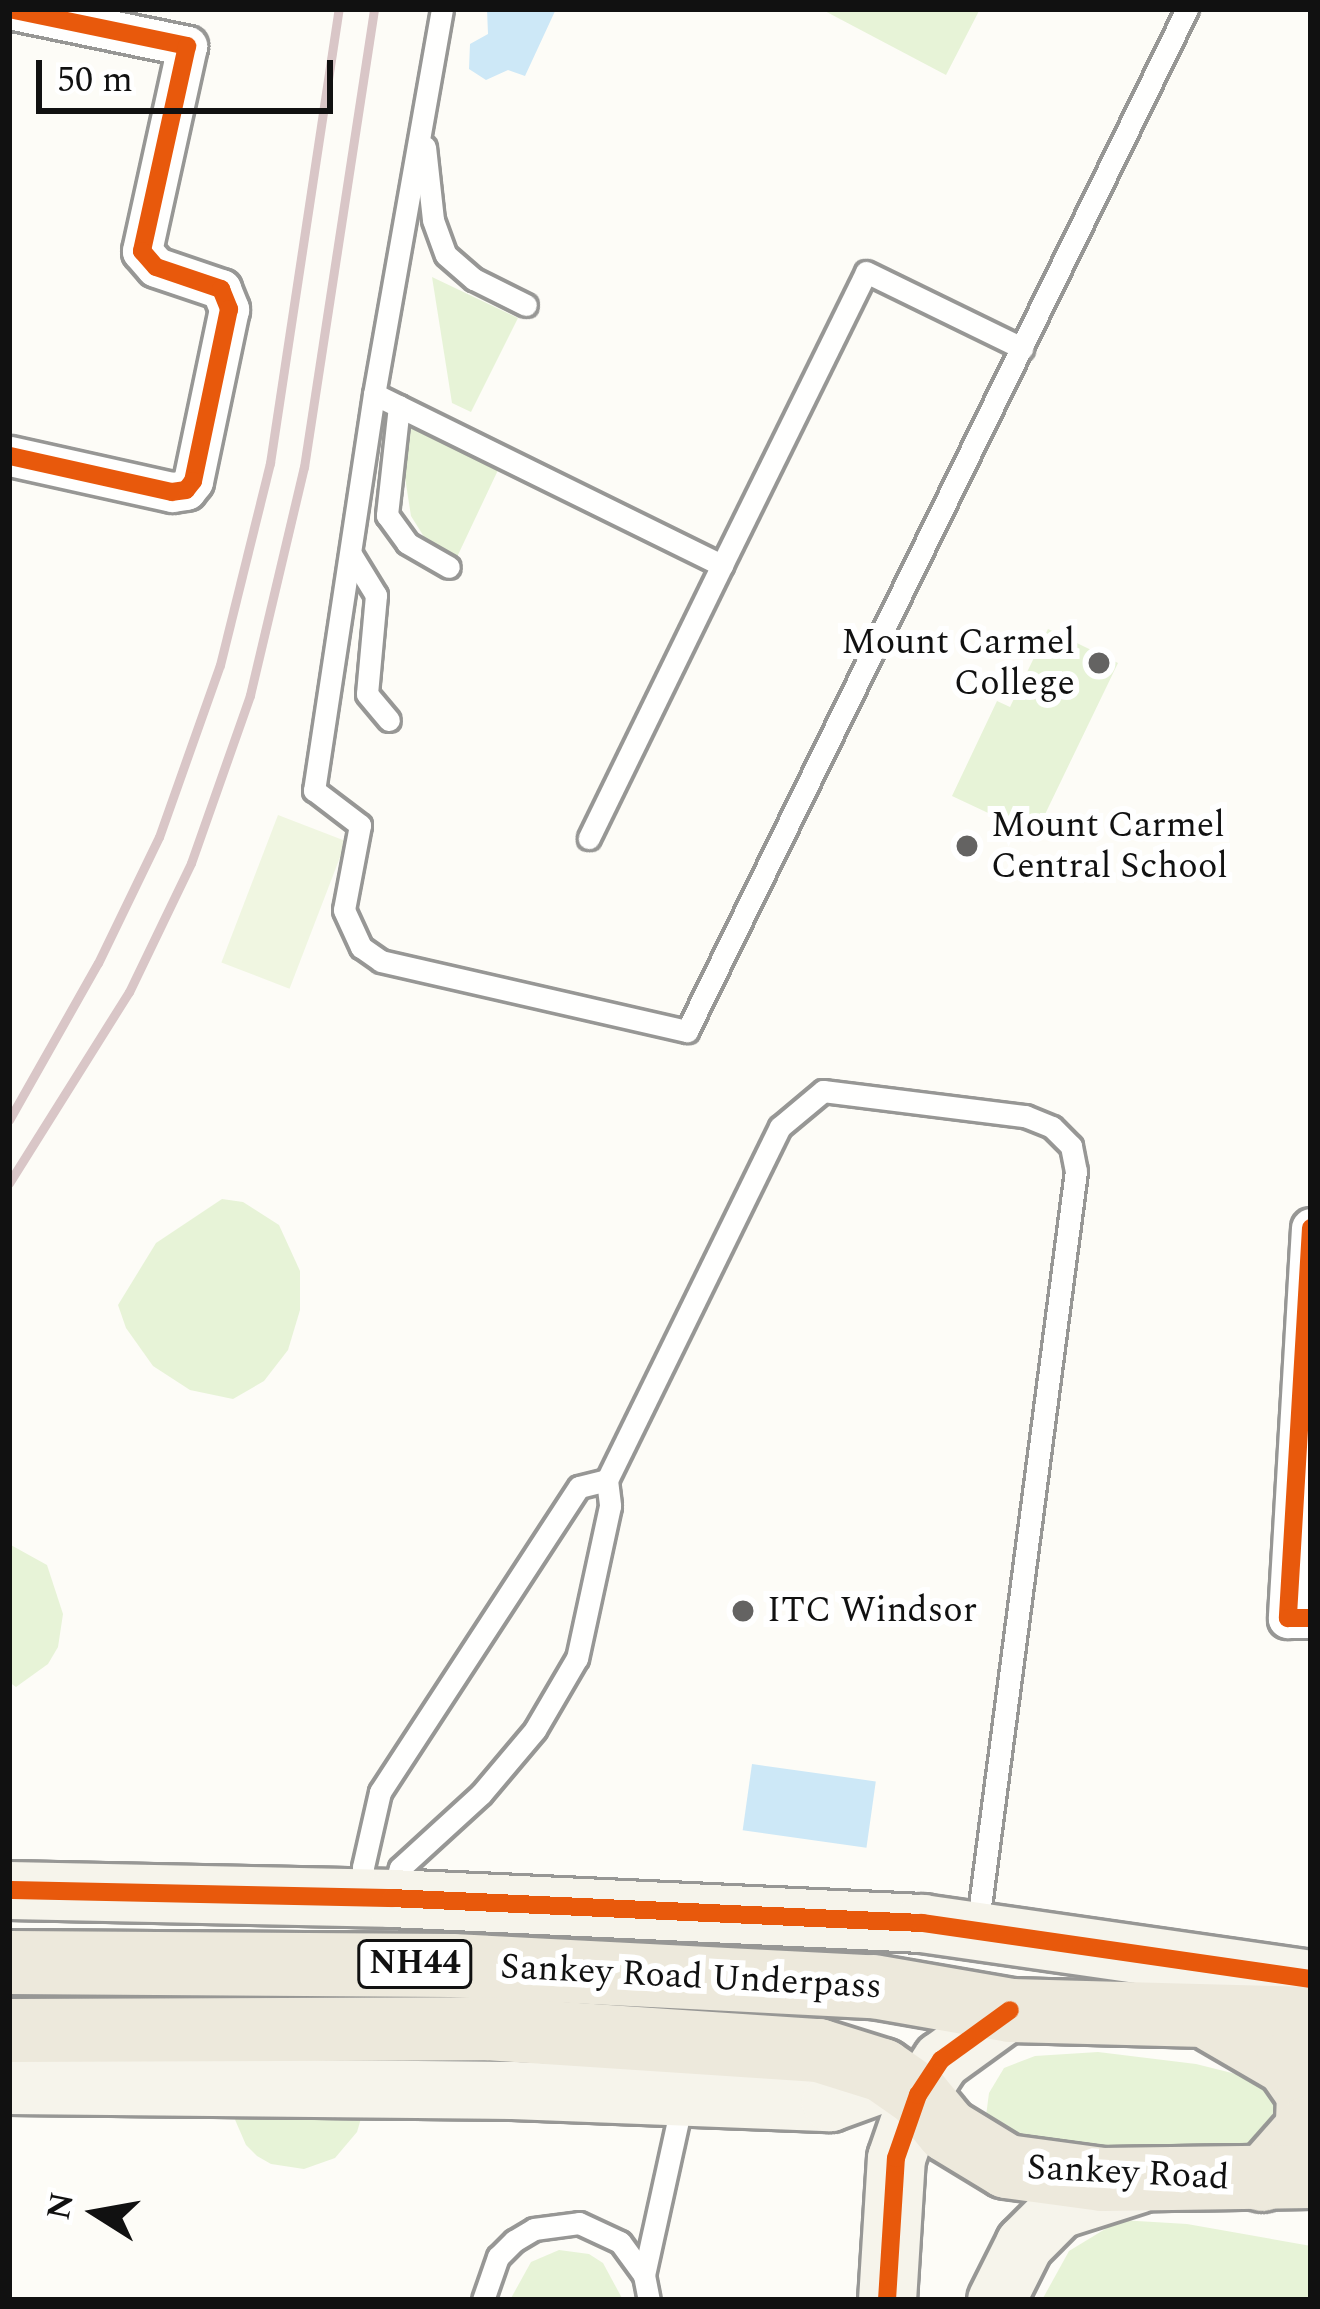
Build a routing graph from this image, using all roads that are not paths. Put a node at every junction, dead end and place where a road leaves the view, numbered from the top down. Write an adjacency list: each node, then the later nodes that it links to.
1 (9, 9): 9 (street)
2 (442, 9): 4 (lane)
3 (1187, 9): 6 (lane)
4 (422, 122): 5 (lane); 7 (lane)
5 (526, 304)
6 (1022, 348): 10 (lane); 11 (lane)
7 (374, 394): 8 (lane); 10 (lane)
8 (399, 406): 11 (lane); 12 (lane)
9 (9, 456)
10 (352, 556): 13 (lane)
11 (722, 565): 14 (lane)
12 (449, 567)
13 (389, 719)
14 (589, 838)
15 (1311, 1228): 17 (street)
16 (607, 1480): 19 (lane); 19 (lane); 20 (lane)
17 (1311, 1618)
18 (9, 1890): 19 (street)
19 (376, 1898): 20 (street)
20 (977, 1929): 22 (street)
21 (9, 1962): 23 (main road, Sankey Road Underpass / NH44)
22 (1311, 1979)
23 (1010, 2010): 24 (main road, Sankey Road); 28 (street)
24 (1209, 2018): 25 (main road, Sankey Road); 30 (main road, Sankey Road)
25 (1311, 2018)
26 (9, 2030): 28 (main road, Sankey Road Underpass / NH44)
27 (9, 2085): 29 (street)
28 (906, 2087): 29 (street); 31 (main road, Sankey Road); 35 (street)
29 (683, 2097): 32 (lane)
30 (1286, 2177): 31 (main road, Sankey Road)
31 (1154, 2180): 36 (street)
32 (644, 2275): 33 (lane); 34 (lane)
33 (483, 2300)
34 (649, 2300)
35 (887, 2300)
36 (996, 2300)

